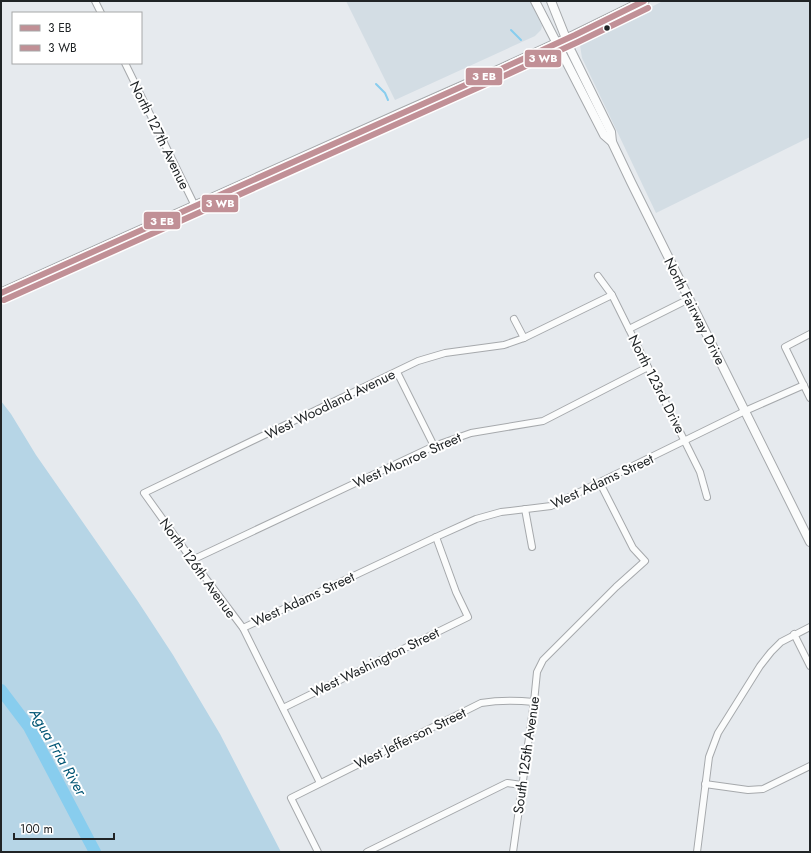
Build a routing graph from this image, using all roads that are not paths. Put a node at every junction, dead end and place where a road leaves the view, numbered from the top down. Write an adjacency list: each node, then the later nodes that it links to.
1 (96, 1): 5 (street)
2 (535, 1): 7 (street, North Fairway Drive)
3 (551, 1): 6 (street, North Fairway Drive)
4 (644, 1): 6 (main road)
5 (101, 12)
6 (567, 39): 7 (main road); 9 (street, North Fairway Drive)
7 (558, 43): 9 (street, North Fairway Drive); 10 (main road)
8 (125, 64): 10 (street, North 127th Avenue)
9 (612, 142): 14 (street, North Fairway Drive)
10 (195, 206): 12 (main road)
11 (598, 276): 13 (street, North 123rd Drive)
12 (1, 293)
13 (612, 295): 16 (street, North 123rd Drive); 18 (street, West Woodland Avenue)
14 (689, 299): 16 (street); 23 (street, North Fairway Drive)
15 (514, 319): 18 (street)
16 (629, 329): 19 (street, North 123rd Drive)
17 (810, 334): 21 (street)
18 (524, 338): 20 (street, West Woodland Avenue)
19 (648, 367): 24 (street, North 123rd Drive); 25 (street, West Monroe Street)
20 (397, 372): 25 (street); 27 (street, West Woodland Avenue)
21 (804, 385): 22 (street); 23 (street, West Adams Street)
22 (810, 398)
23 (745, 411): 24 (street, West Adams Street); 31 (street, North Fairway Drive)
24 (685, 441): 26 (street, West Adams Street); 28 (street, North 123rd Drive)
25 (434, 446): 33 (street, West Monroe Street)
26 (600, 483): 29 (street, West Adams Street); 38 (street, South 125th Avenue)
27 (144, 493): 33 (street, North 126th Avenue)
28 (707, 497)
29 (525, 509): 30 (street, West Adams Street); 32 (street)
30 (436, 537): 35 (street, West Adams Street); 39 (street, West Washington Street)
31 (810, 542)
32 (532, 547)
33 (192, 560): 35 (street, North 126th Avenue)
34 (810, 627): 36 (street)
35 (242, 628): 39 (street, North 126th Avenue)
36 (794, 634): 37 (street); 42 (street)
37 (810, 666)
38 (534, 702): 41 (street, West Jefferson Street); 43 (street, South 125th Avenue)
39 (283, 708): 41 (street, North 126th Avenue)
40 (810, 766): 42 (street)
41 (320, 783): 44 (street, West Jefferson Street)
42 (705, 784): 47 (street)
43 (522, 785): 45 (street); 46 (street, South 125th Avenue)
44 (318, 852)
45 (367, 852)
46 (512, 852)
47 (697, 852)

